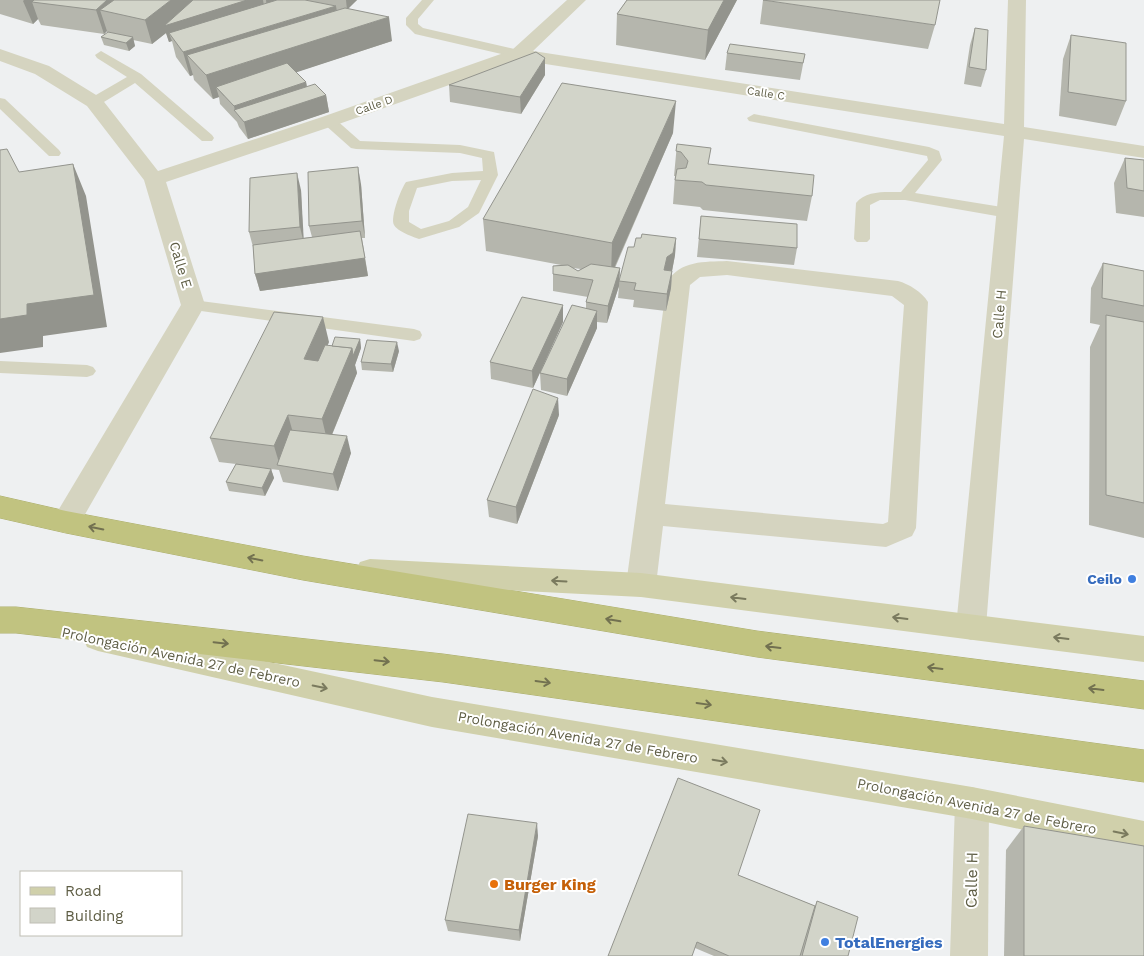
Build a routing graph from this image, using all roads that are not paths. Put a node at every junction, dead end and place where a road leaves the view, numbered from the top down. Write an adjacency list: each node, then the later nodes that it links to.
1 (428, 0): 4 (lane)
2 (577, 0): 4 (street, Calle D)
3 (1017, 0): 12 (street, Calle H)
4 (518, 54): 11 (street, Calle D); 12 (street, Calle C)
5 (0, 55): 9 (street, Calle E)
6 (101, 56): 7 (lane)
7 (136, 77): 9 (lane); 13 (lane)
8 (0, 102): 15 (lane)
9 (94, 102): 17 (street, Calle E)
10 (754, 118): 18 (lane)
11 (329, 121): 16 (lane); 17 (street, Calle D)
12 (1014, 133): 14 (street, Calle C); 19 (street, Calle H)
13 (206, 138)
14 (1144, 152)
15 (54, 153)
16 (491, 175): 16 (lane)
17 (154, 179): 21 (street, Calle E)
18 (905, 196): 19 (lane); 20 (lane)
19 (1008, 213): 31 (street, Calle H)
20 (862, 239)
21 (193, 305): 22 (lane); 27 (street, Calle E)
22 (414, 335)
23 (0, 367): 24 (lane)
24 (87, 371)
25 (0, 507): 27 (highway)
26 (649, 514): 26 (street); 29 (street)
27 (66, 522): 28 (highway, one-way to 27)
28 (303, 568): 29 (main road, one-way to 28); 33 (highway, one-way to 28)
29 (641, 585): 31 (main road, one-way to 29)
30 (8, 620): 34 (highway, Prolongación Avenida 27 de Febrero, one-way to 34); 35 (main road, Prolongación Avenida 27 de Febrero, one-way to 35)
31 (971, 627): 32 (main road, one-way to 31)
32 (1144, 649)
33 (1144, 695)
34 (1144, 766)
35 (972, 803): 36 (main road, Prolongación Avenida 27 de Febrero, one-way to 36); 37 (street, Calle H)
36 (1144, 838)
37 (970, 956)

